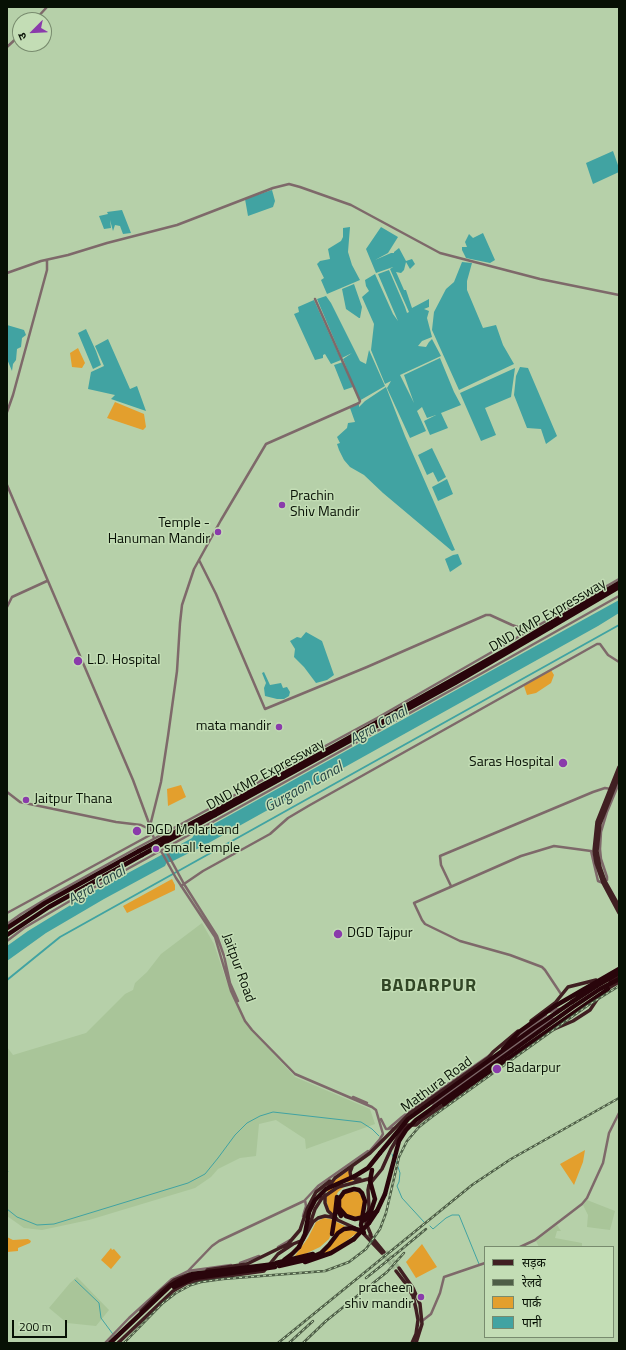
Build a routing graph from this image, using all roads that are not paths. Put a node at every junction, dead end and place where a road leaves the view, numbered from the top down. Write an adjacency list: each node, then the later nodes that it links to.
1 (47, 260): 2 (street); 3 (street); 5 (street)
2 (7, 273)
3 (619, 295)
4 (316, 299): 7 (street)
5 (7, 412)
6 (7, 485): 9 (street)
7 (199, 559): 17 (street); 27 (street)
8 (619, 580): 14 (street)
9 (47, 581): 13 (street); 27 (street)
10 (619, 583): 15 (highway, DND KMP Expressway, bridge)
11 (619, 587): 15 (highway, DND KMP Expressway, bridge)
12 (619, 596): 16 (street)
13 (7, 607)
14 (552, 618): 16 (street); 17 (street)
15 (550, 625): 19 (highway, DND KMP Expressway); 21 (highway, DND KMP Expressway)
16 (558, 631): 19 (street)
17 (525, 633): 28 (street)
18 (619, 662): 38 (street)
19 (352, 742): 21 (highway, DND KMP Expressway); 31 (street)
20 (619, 767): 24 (main road)
21 (291, 772): 35 (highway, DND KMP Expressway, bridge)
22 (619, 776): 26 (main road)
23 (619, 783): 26 (street)
24 (611, 789): 37 (main road); 39 (street)
25 (7, 792): 27 (street)
26 (608, 806): 37 (main road)
27 (150, 827): 29 (street)
28 (167, 832): 30 (street); 31 (street)
29 (152, 834): 30 (street); 45 (street)
30 (154, 838): 32 (street)
31 (173, 844): 33 (street)
32 (142, 845): 36 (street); 40 (street)
33 (166, 850): 34 (street); 38 (street, Jaitpur Road)
34 (162, 852): 36 (street); 38 (street, Jaitpur Road)
35 (141, 853): 41 (highway, DND KMP Expressway); 44 (highway, DND KMP Expressway)
36 (153, 855): 48 (street)
37 (604, 882): 39 (street); 42 (main road); 46 (main road)
38 (183, 885): 72 (street, Jaitpur Road)
39 (451, 886): 57 (street)
40 (33, 906): 41 (highway); 43 (street)
41 (39, 906): 47 (highway, DND KMP Expressway)
42 (619, 906)
43 (25, 911): 47 (highway); 49 (street)
44 (42, 911): 47 (highway, DND KMP Expressway); 48 (highway)
45 (7, 913)
46 (619, 913)
47 (24, 920): 48 (highway); 50 (highway, DND KMP Expressway); 51 (highway, DND KMP Expressway)
48 (37, 920): 52 (street)
49 (7, 924)
50 (7, 928)
51 (7, 935)
52 (7, 940)
53 (619, 971): 57 (main road); 58 (main road); 59 (highway); 64 (highway, Mathura Road, bridge)
54 (619, 979): 69 (highway, Mathura Road, bridge)
55 (619, 982): 56 (main road, Mathura Road)
56 (608, 989): 58 (highway); 66 (main road, Mathura Road)
57 (561, 994): 63 (main road)
58 (588, 1001): 69 (highway, bridge)
59 (554, 1008): 60 (street); 63 (street); 64 (highway, bridge)
60 (563, 1011): 61 (street); 62 (street)
61 (557, 1019): 62 (street); 69 (street)
62 (556, 1023): 66 (street)
63 (498, 1047): 65 (main road, Mathura Road)
64 (498, 1055): 73 (highway, Mathura Road, bridge)
65 (475, 1066): 68 (main road, Mathura Road); 72 (street)
66 (456, 1097): 69 (main road, Mathura Road)
67 (619, 1113): 93 (street)
68 (409, 1114): 70 (main road); 71 (main road, Mathura Road)
69 (426, 1115): 70 (main road, Mathura Road); 86 (highway, Mathura Road, bridge)
70 (418, 1124): 73 (main road, Mathura Road)
71 (397, 1126): 72 (street); 74 (main road, Mathura Road)
72 (385, 1129): 75 (street)
73 (392, 1143): 76 (main road); 83 (highway, bridge); 98 (highway, Mathura Road, bridge)
74 (376, 1147): 76 (main road); 77 (main road, Mathura Road)
75 (371, 1148): 77 (street); 84 (street)
76 (388, 1156): 79 (main road)
77 (363, 1158): 78 (main road, Mathura Road)
78 (353, 1166): 80 (main road, Mathura Road); 81 (main road)
79 (377, 1176): 81 (main road); 83 (main road)
80 (334, 1178): 85 (main road, Mathura Road); 87 (main road)
81 (369, 1179): 90 (main road, bridge)
82 (336, 1200): 83 (highway); 86 (highway, bridge); 98 (highway, bridge)
83 (367, 1200): 89 (highway); 91 (main road)
84 (304, 1201): 85 (street); 99 (street)
85 (307, 1208): 94 (main road, Mathura Road); 99 (street)
86 (377, 1211): 98 (highway, Mathura Road, bridge)
87 (337, 1219): 88 (main road); 90 (main road)
88 (359, 1230): 89 (main road); 98 (highway)
89 (364, 1233): 91 (main road)
90 (307, 1234): 97 (main road)
91 (371, 1237): 92 (main road)
92 (374, 1242): 92 (main road)
93 (522, 1246)
94 (262, 1256): 96 (main road, Mathura Road); 97 (main road)
95 (484, 1263): 103 (street)
96 (247, 1264): 99 (main road, Mathura Road); 100 (main road)
97 (269, 1265): 100 (main road)
98 (278, 1265): 107 (highway, Mathura Road, bridge); 108 (highway, Mathura Road, bridge)
99 (187, 1273): 101 (main road, Mathura Road); 106 (street)
100 (248, 1274): 102 (main road)
101 (143, 1308): 102 (main road); 104 (main road, Mathura Road)
102 (148, 1314): 105 (main road)
103 (422, 1321): 110 (main road); 111 (main road)
104 (124, 1327): 105 (main road); 106 (main road, Mathura Road)
105 (129, 1333): 109 (main road)
106 (114, 1336): 107 (main road, Mathura Road)
107 (107, 1343)
108 (115, 1343)
109 (118, 1343)
110 (412, 1343)
111 (416, 1343)

